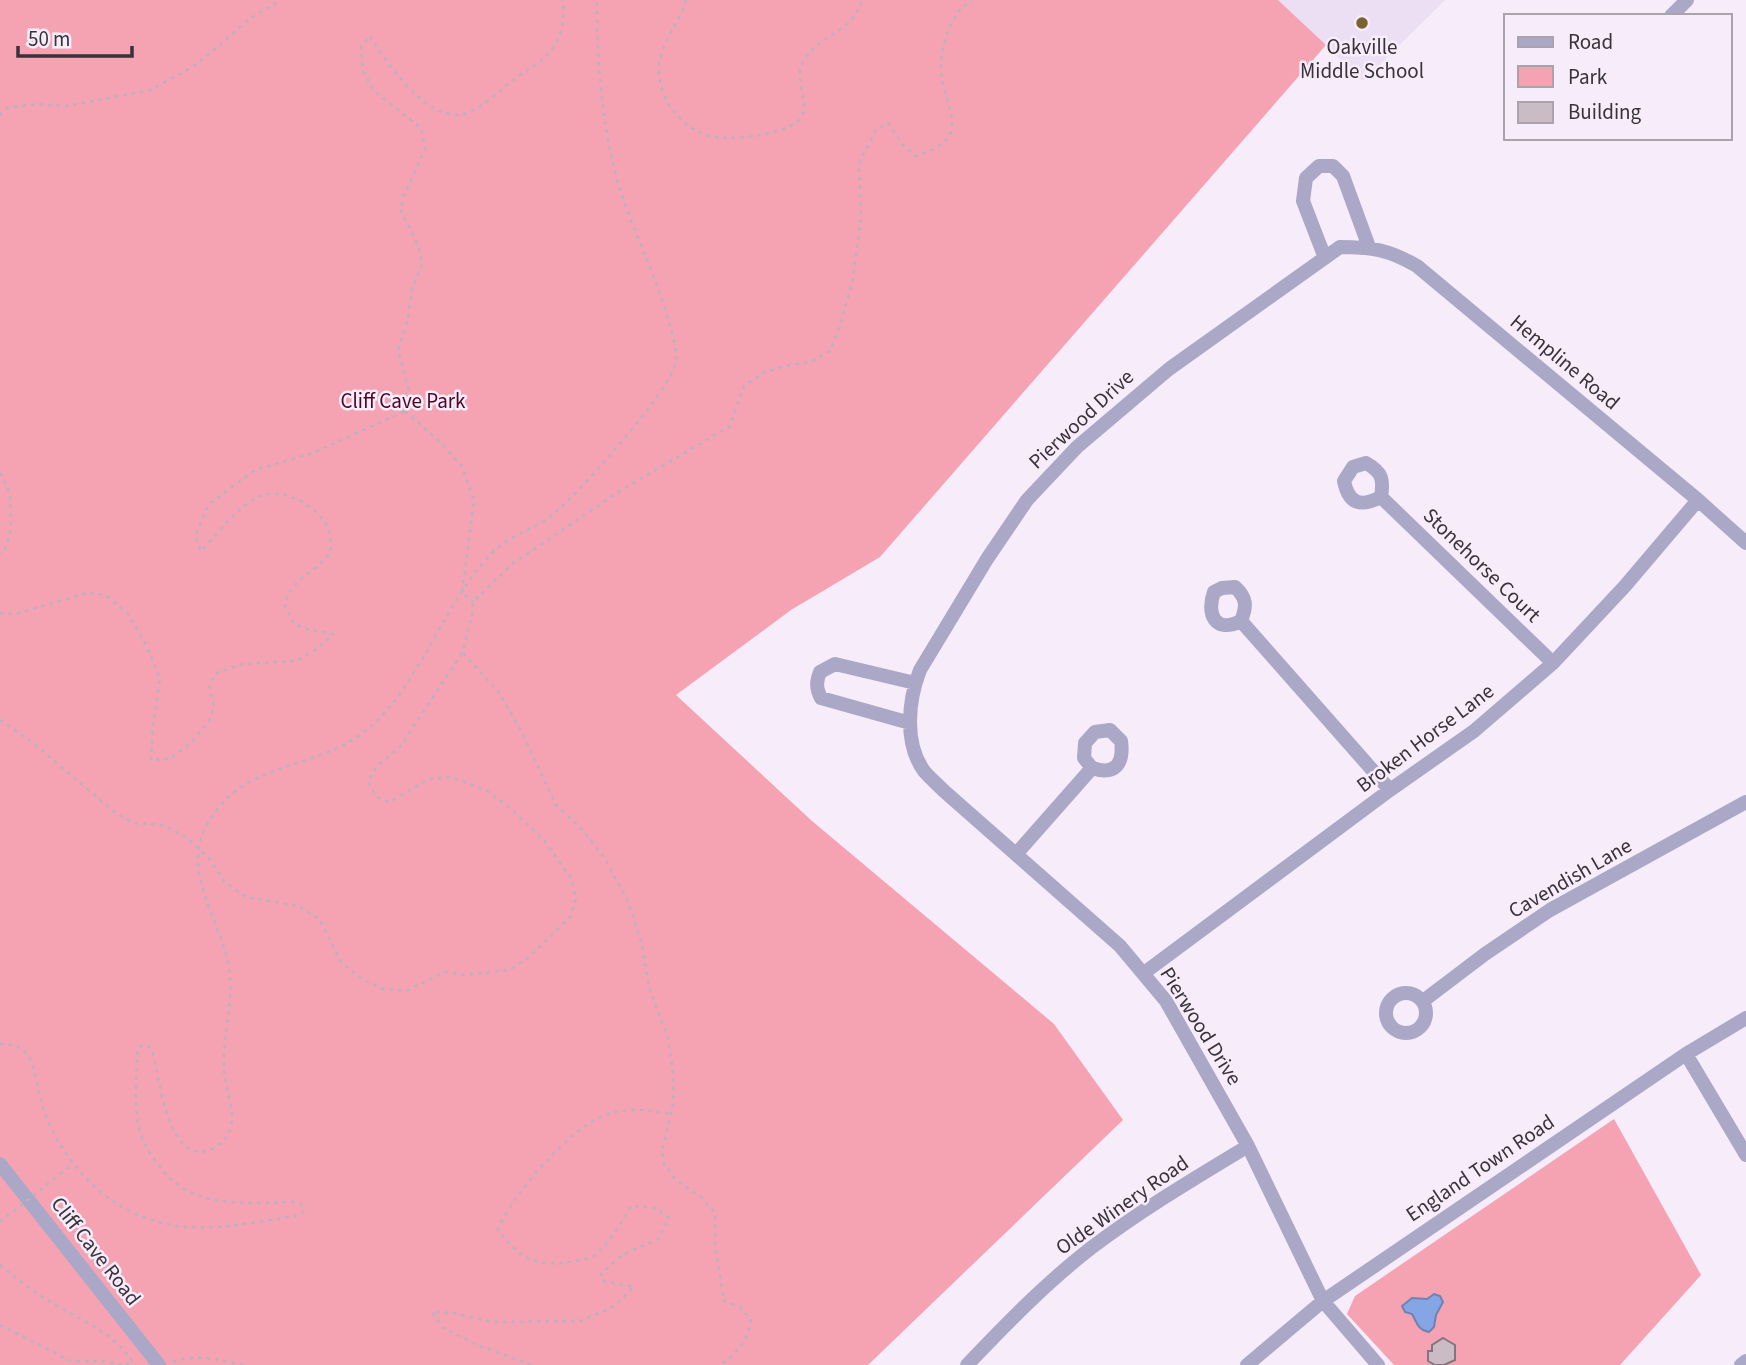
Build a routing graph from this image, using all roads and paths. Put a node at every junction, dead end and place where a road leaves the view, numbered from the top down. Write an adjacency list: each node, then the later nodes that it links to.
1 (281, 0): 9 (path)
2 (563, 0): 13 (path)
3 (597, 0): 19 (path)
4 (687, 0): 5 (path)
5 (862, 0)
6 (972, 0): 20 (path)
7 (1687, 0): 8 (street)
8 (1673, 14)
9 (0, 115)
10 (1340, 247): 11 (street, Hempline Road); 12 (street, Pierwood Drive)
11 (1368, 247): 12 (street); 16 (street, Hempline Road)
12 (1325, 258): 25 (street, Pierwood Drive)
13 (405, 411): 19 (path); 21 (path)
14 (0, 473): 18 (path)
15 (1381, 498): 24 (street, Stonehorse Court)
16 (1698, 500): 17 (street, Hempline Road); 24 (street, Broken Horse Lane)
17 (1746, 543)
18 (0, 553)
19 (462, 593): 20 (path); 31 (path)
20 (473, 602): 23 (path)
21 (0, 613)
22 (1241, 621): 29 (street)
23 (462, 653): 31 (path); 38 (path)
24 (1553, 663): 29 (street, Broken Horse Lane)
25 (915, 682): 27 (street, Pierwood Drive); 27 (street)
26 (0, 720): 31 (path)
27 (910, 723): 32 (street, Pierwood Drive)
28 (1092, 768): 32 (street)
29 (1390, 790): 33 (street, Broken Horse Lane)
30 (1746, 802): 34 (street, Cavendish Lane)
31 (198, 847): 41 (path)
32 (1017, 853): 33 (street, Pierwood Drive)
33 (1144, 973): 39 (street, Pierwood Drive)
34 (1423, 1001)
35 (1746, 1017): 37 (street, England Town Road)
36 (0, 1044): 41 (path)
37 (1686, 1054): 40 (street); 45 (street, England Town Road)
38 (670, 1114): 52 (path); 53 (path)
39 (1248, 1146): 45 (street, Pierwood Drive); 54 (street, Olde Winery Road)
40 (1746, 1155)
41 (73, 1163): 43 (path, bridge)
42 (0, 1164): 49 (street, Cliff Cave Road)
43 (0, 1223)
44 (0, 1265): 48 (path)
45 (1323, 1301): 55 (street, England Town Road); 56 (street, Pierwood Drive)
46 (0, 1325): 48 (path)
47 (1746, 1361): 57 (street)
48 (124, 1365)
49 (159, 1365)
50 (164, 1365): 51 (path)
51 (244, 1365)
52 (531, 1365)
53 (721, 1365)
54 (967, 1365)
55 (1247, 1365)
56 (1378, 1365)
57 (1741, 1365)

